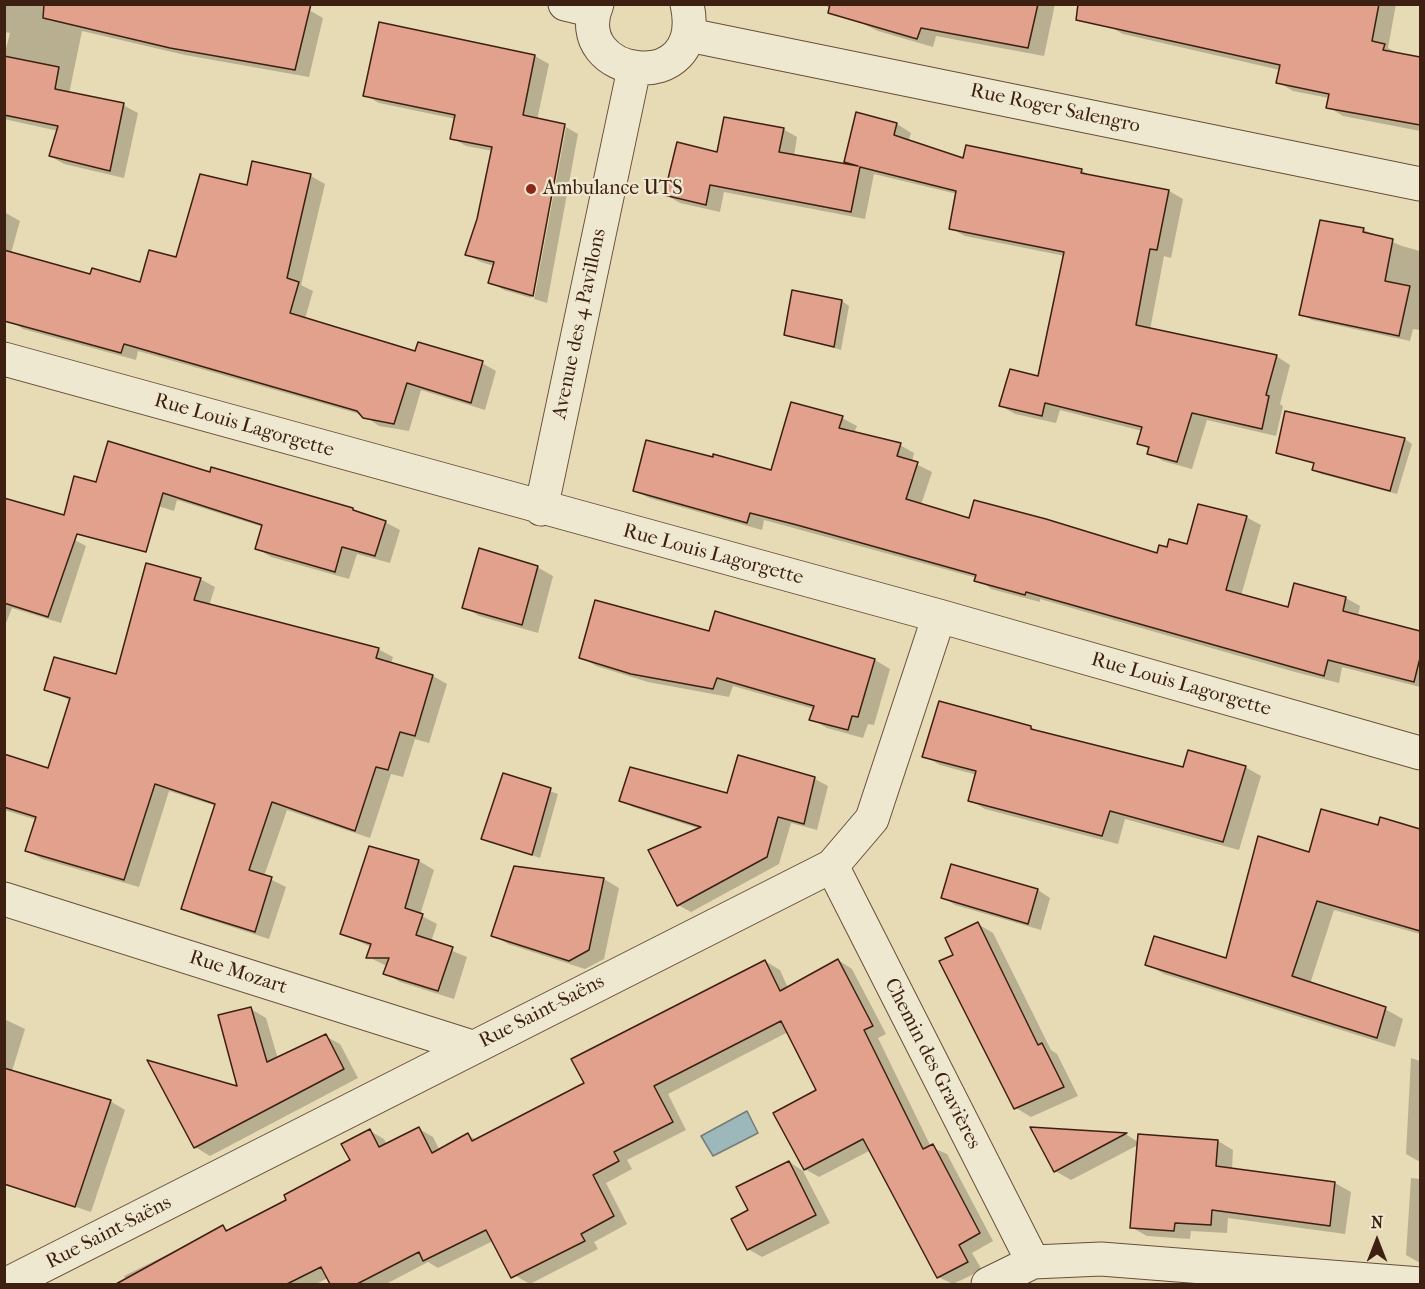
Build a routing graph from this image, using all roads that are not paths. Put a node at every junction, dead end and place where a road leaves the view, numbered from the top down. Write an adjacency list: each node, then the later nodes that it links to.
1 (586, 7): 3 (street)
2 (688, 20): 3 (street); 4 (street, Rue Roger Salengro)
3 (634, 69): 6 (street, Avenue des 4 Pavillons)
4 (1420, 184)
5 (4, 359): 6 (street, Rue Louis Lagorgette)
6 (542, 509): 7 (street, Rue Louis Lagorgette)
7 (939, 616): 8 (street, Rue Louis Lagorgette); 9 (street, Rue Saint-Saëns)
8 (1420, 753)
9 (832, 866): 11 (street, Rue Saint-Saëns); 12 (street, Chemin des Gravières)
10 (4, 898): 11 (street, Rue Mozart)
11 (472, 1047): 13 (street, Rue Saint-Saëns)
12 (1033, 1262): 14 (street); 15 (street)
13 (7, 1284)
14 (988, 1284)
15 (1420, 1284)

